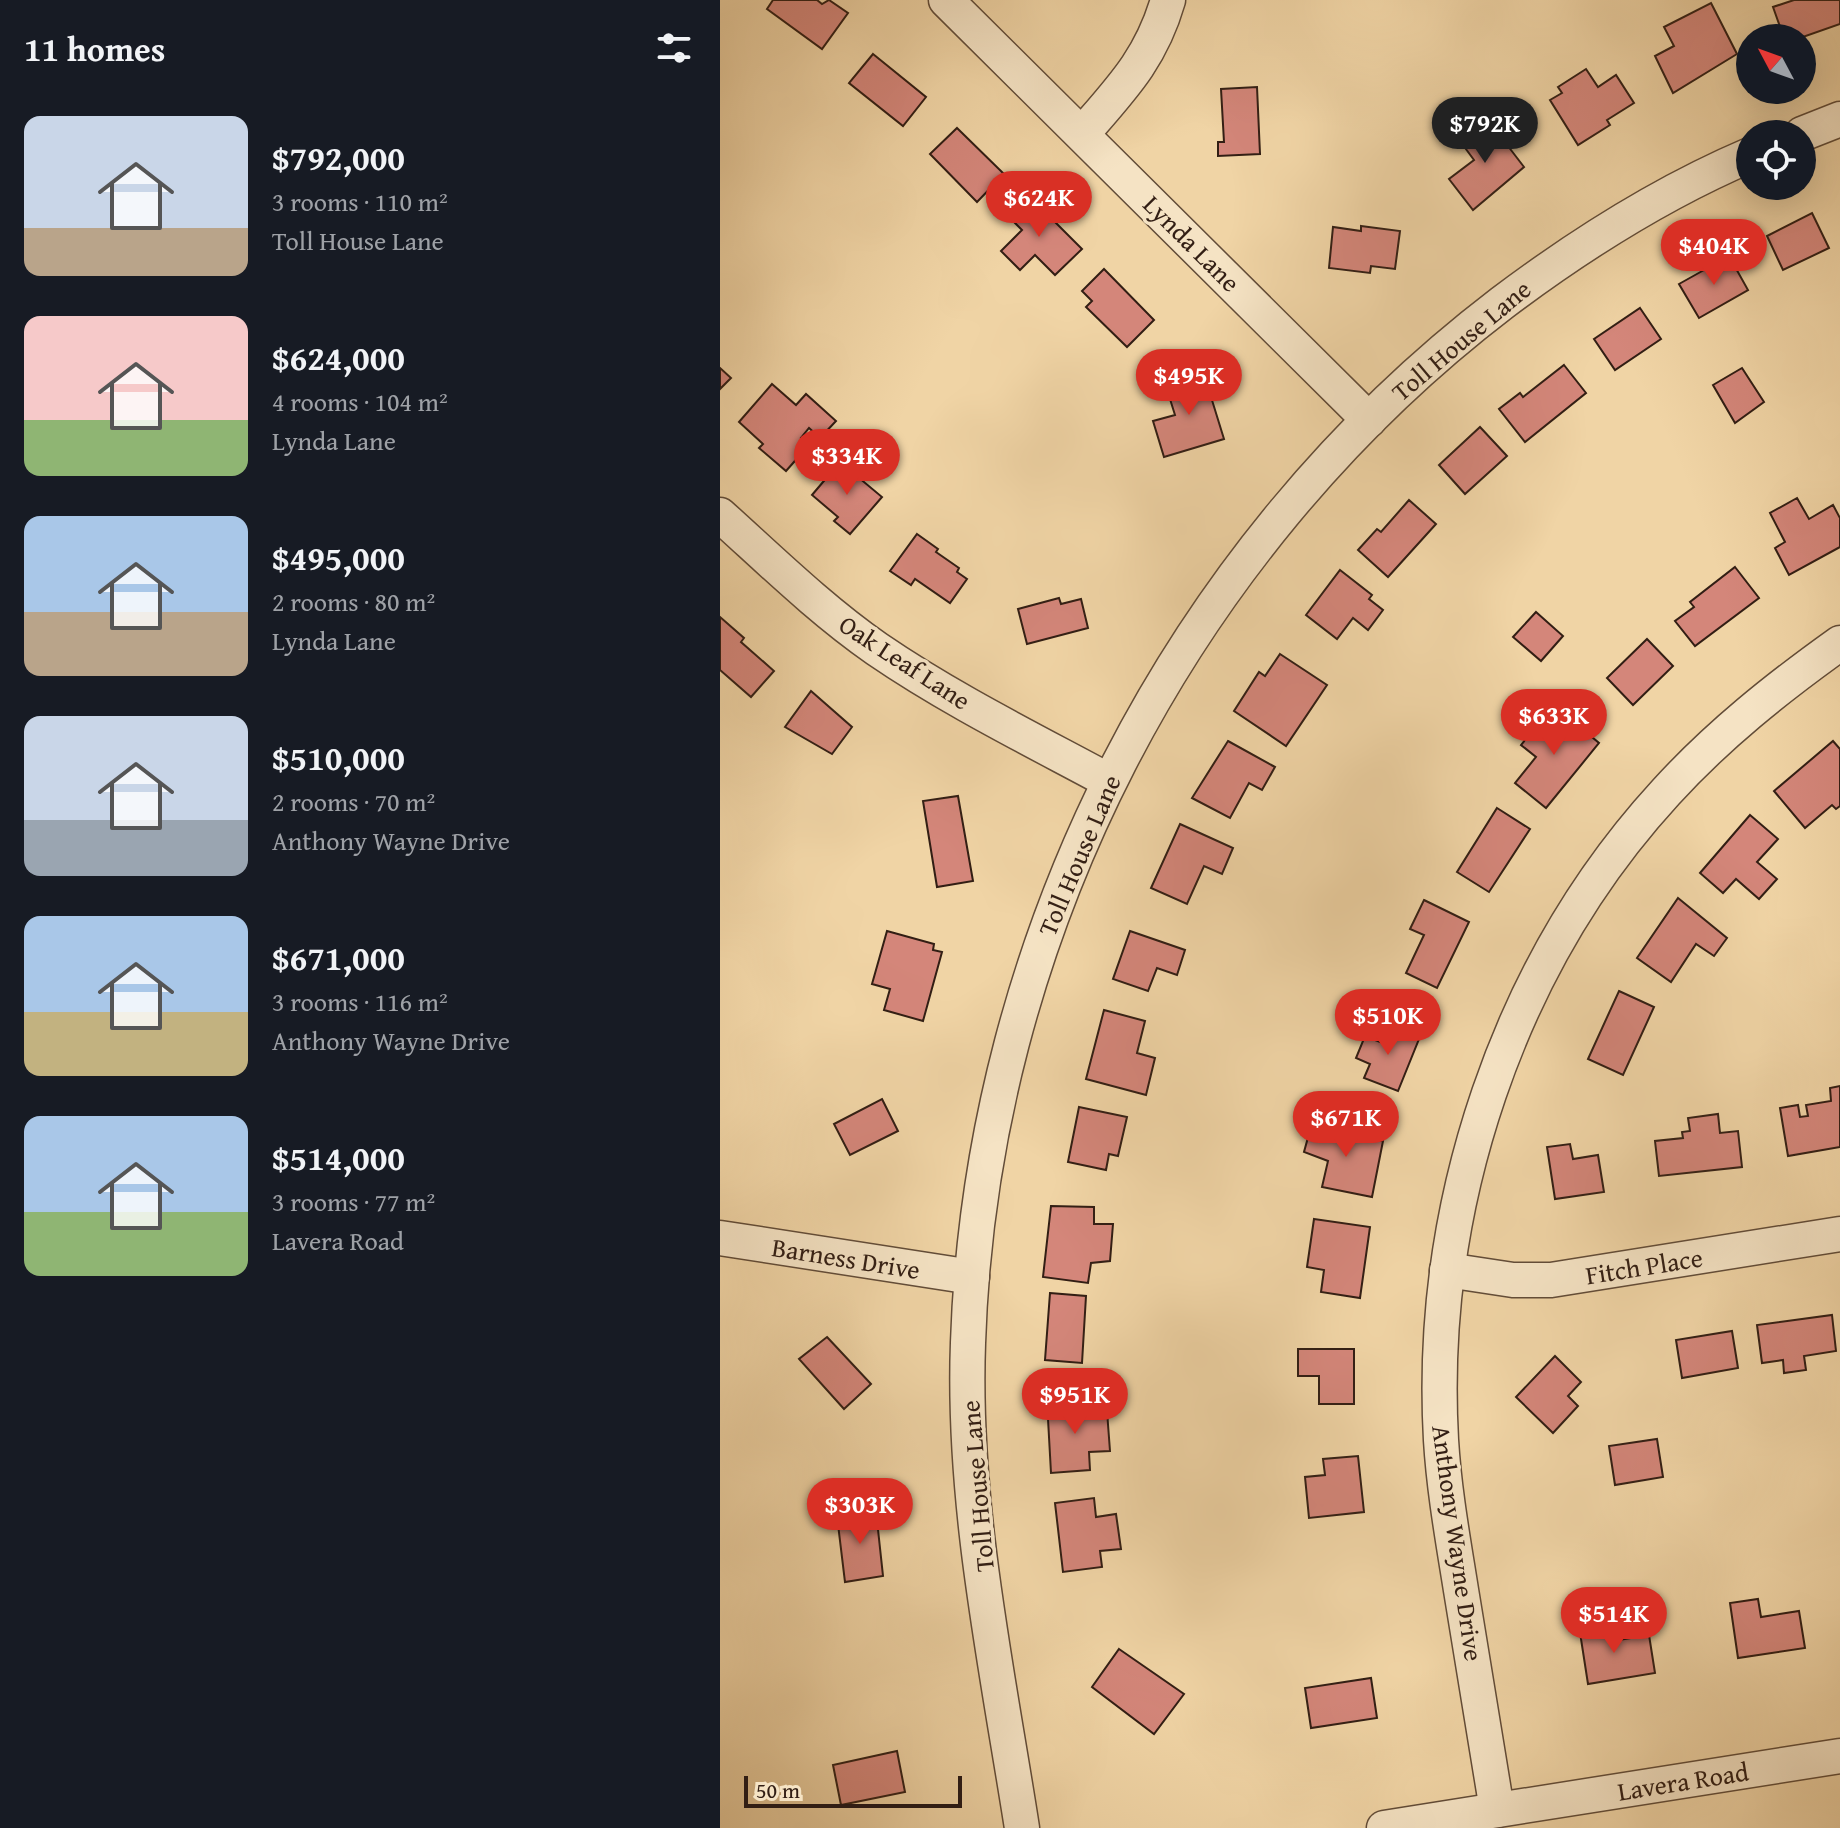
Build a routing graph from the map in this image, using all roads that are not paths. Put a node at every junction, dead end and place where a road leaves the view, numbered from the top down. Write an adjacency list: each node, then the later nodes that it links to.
1 (946, 0): 5 (street, Lynda Lane)
2 (1168, 0): 5 (street)
3 (1840, 119): 4 (street)
4 (1816, 128)
5 (1082, 134): 7 (street, Lynda Lane)
6 (1736, 162): 7 (street, Toll House Lane)
7 (1369, 420): 10 (street, Toll House Lane)
8 (720, 515): 10 (street, Oak Leaf Lane)
9 (1840, 643): 13 (street, Anthony Wayne Drive)
10 (1109, 781): 14 (street, Toll House Lane)
11 (1840, 1234): 13 (street, Fitch Place)
12 (720, 1238): 14 (street, Barness Drive)
13 (1447, 1270): 16 (street, Anthony Wayne Drive)
14 (972, 1277): 17 (street, Toll House Lane)
15 (1840, 1756): 16 (street, Lavera Road)
16 (1497, 1810): 18 (street, Lavera Road)
17 (1022, 1828)
18 (1384, 1828)

